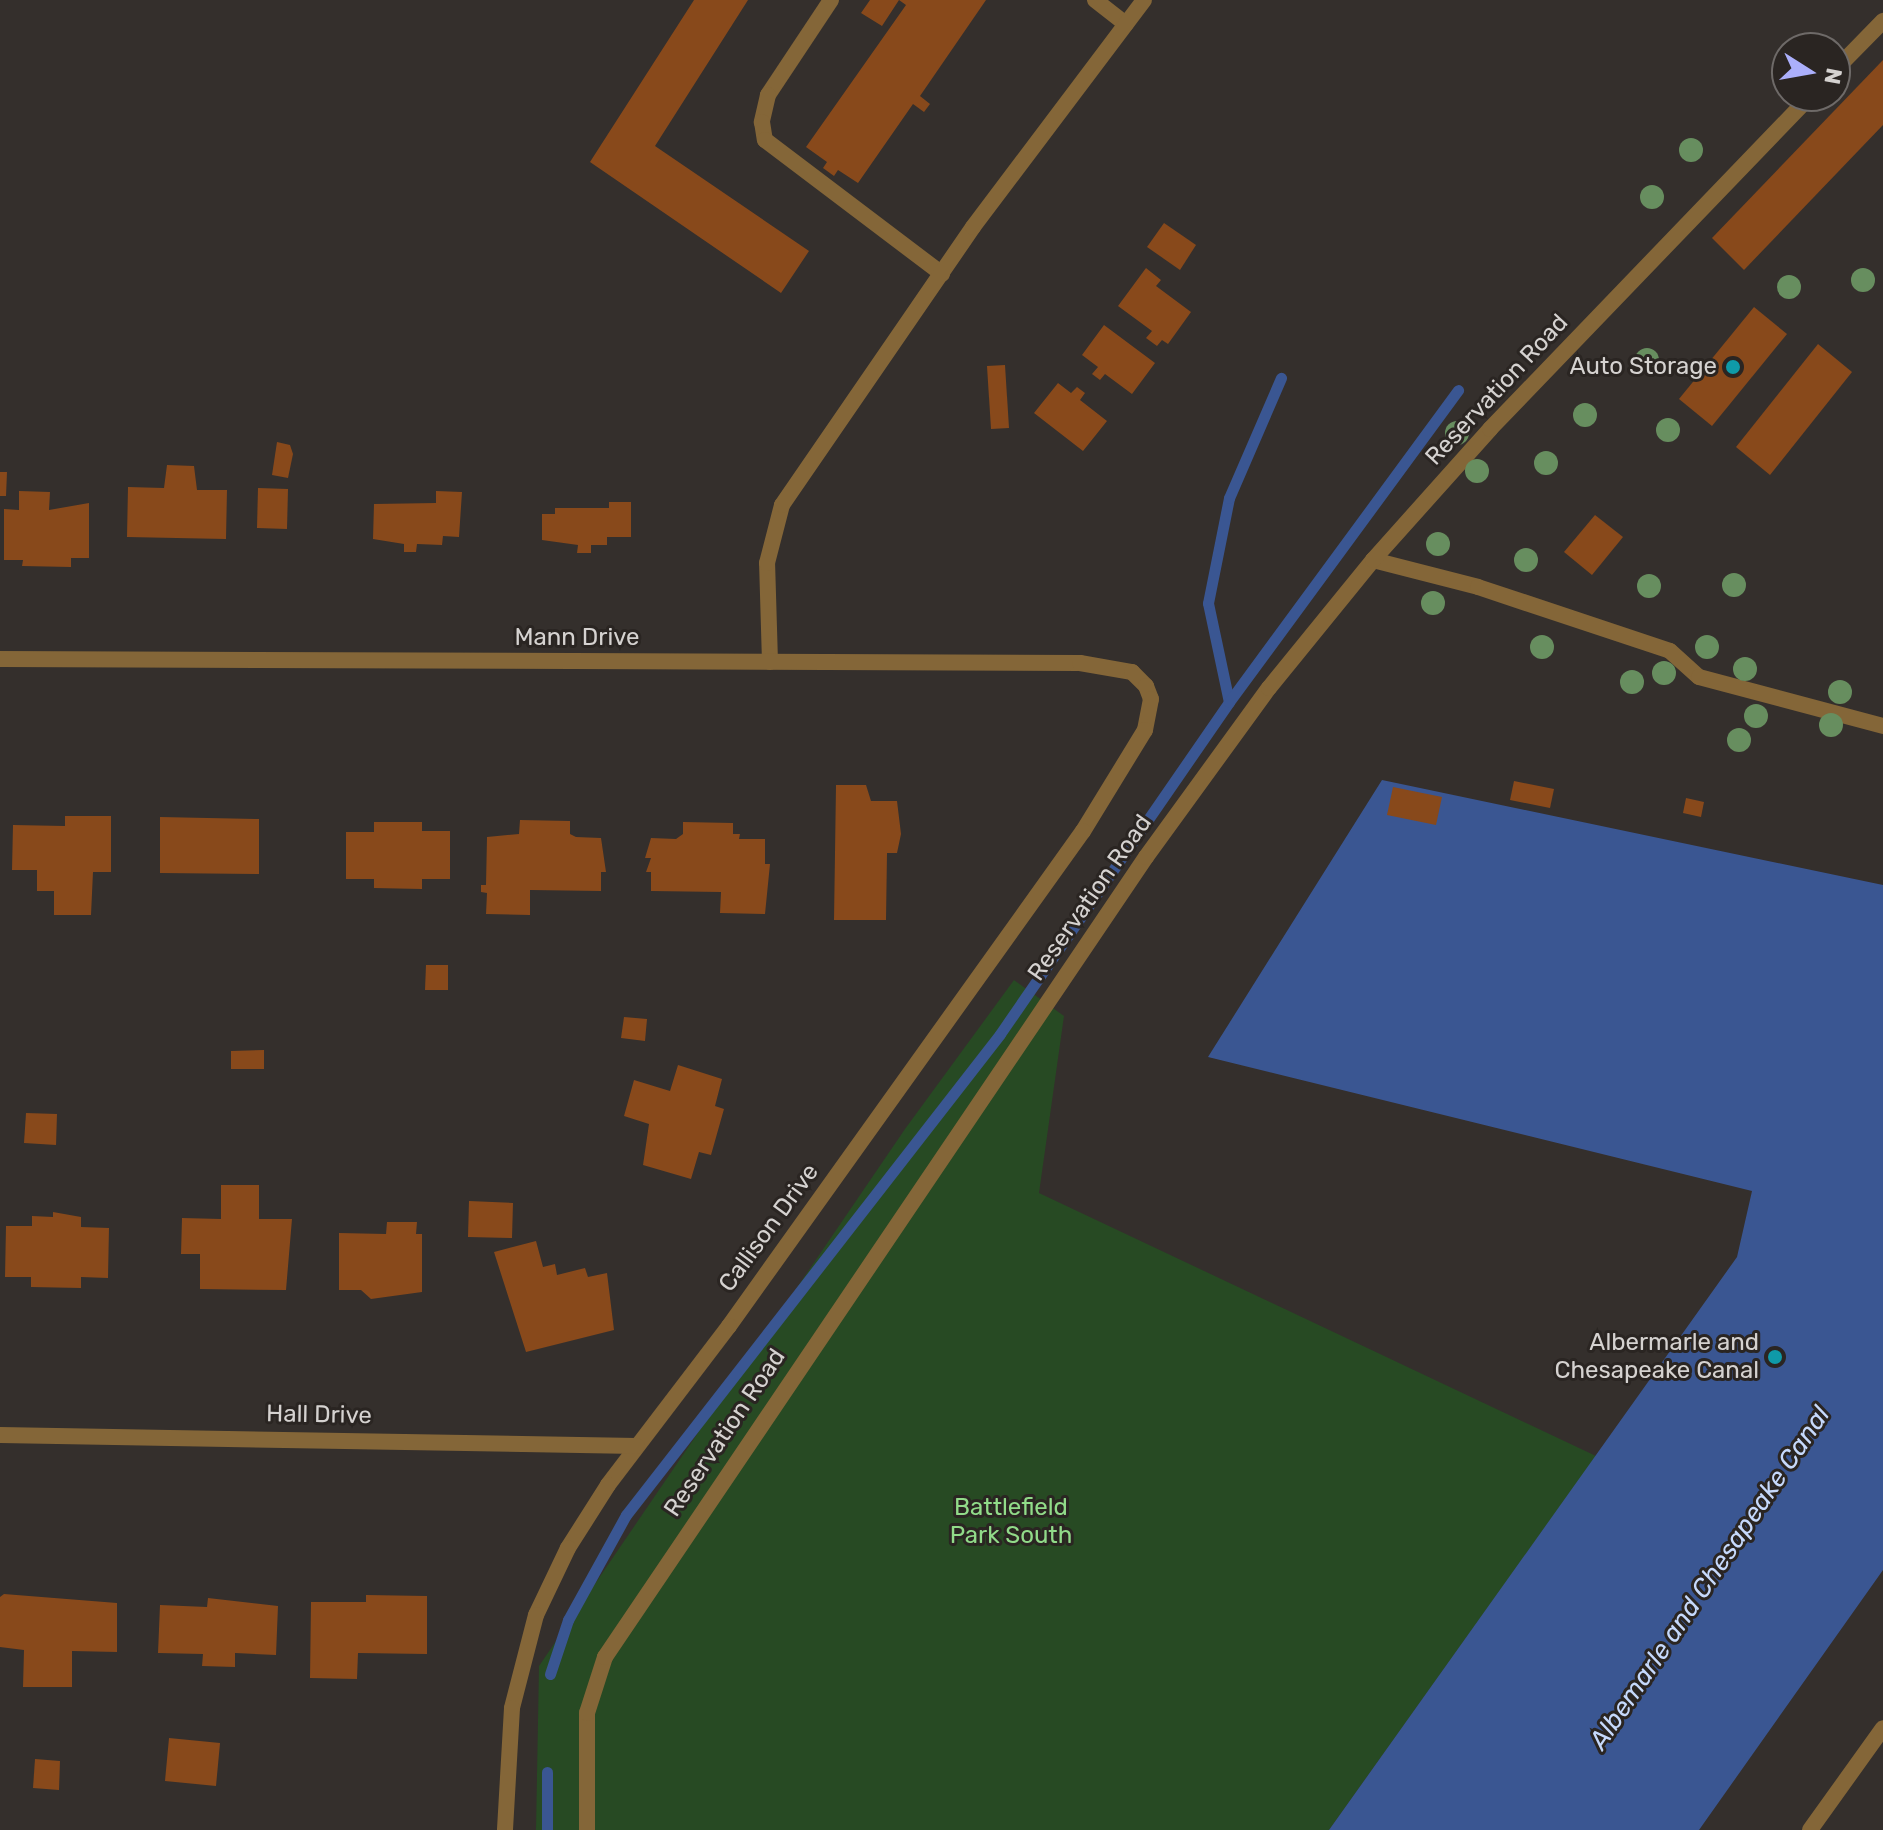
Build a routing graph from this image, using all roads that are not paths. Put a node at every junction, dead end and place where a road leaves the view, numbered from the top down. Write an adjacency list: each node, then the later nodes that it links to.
1 (831, 0): 8 (street)
2 (1095, 0): 5 (street)
3 (1144, 0): 5 (street)
4 (1883, 21): 6 (street)
5 (1126, 24): 8 (street)
6 (1851, 54)
7 (1795, 112): 9 (street, Reservation Road)
8 (942, 274): 11 (street)
9 (1373, 560): 13 (street); 18 (street, Reservation Road)
10 (0, 659): 11 (street, Mann Drive)
11 (770, 662): 12 (street, Mann Drive)
12 (1146, 686): 15 (street, Callison Drive)
13 (1883, 726)
14 (0, 1435): 15 (street, Hall Drive)
15 (637, 1446): 17 (street, Callison Drive)
16 (1883, 1728): 19 (street)
17 (505, 1830)
18 (587, 1830)
19 (1810, 1830)

